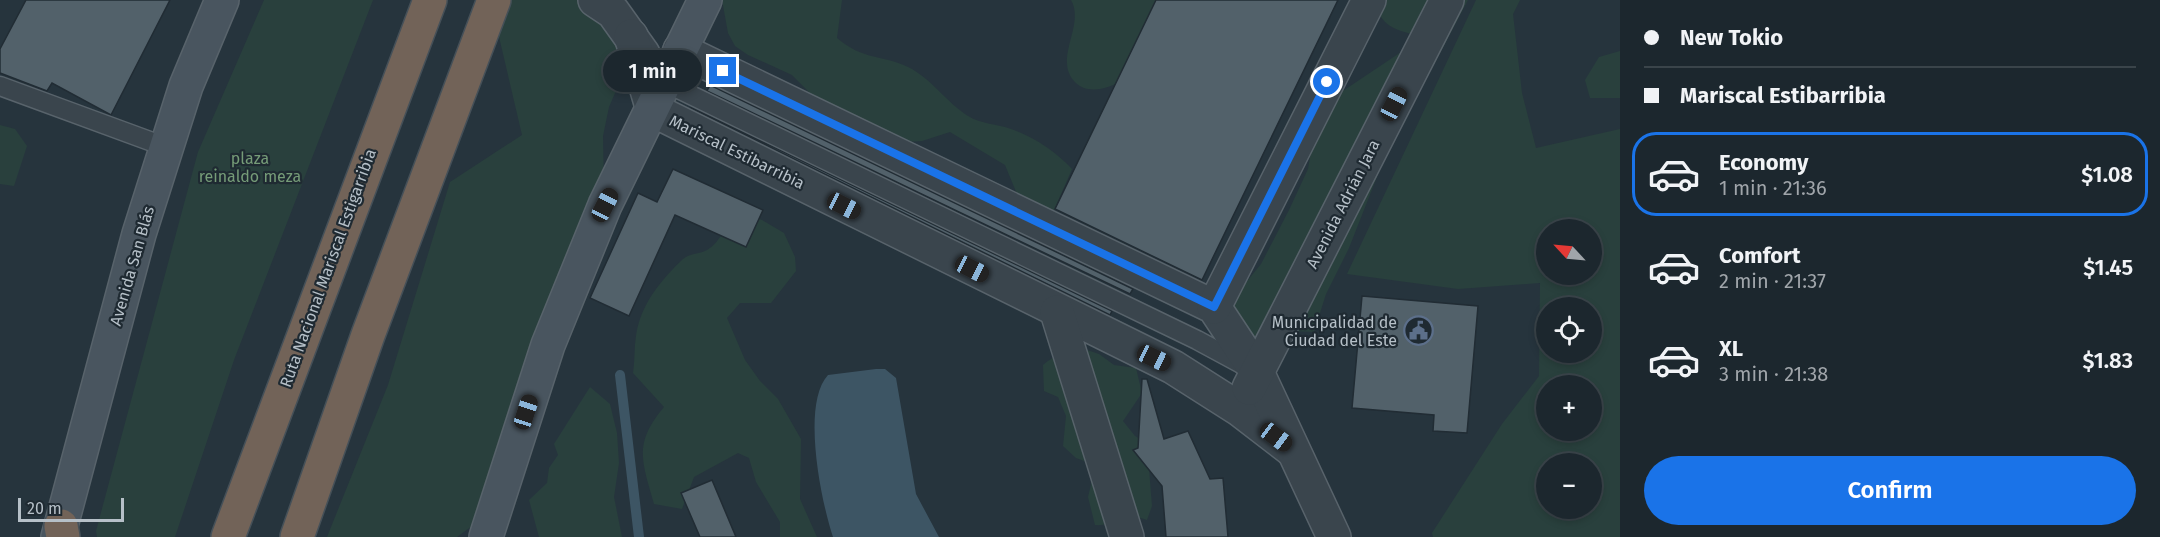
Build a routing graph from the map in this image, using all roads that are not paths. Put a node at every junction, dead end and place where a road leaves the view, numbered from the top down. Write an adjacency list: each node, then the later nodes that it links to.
1 (222, 0): 11 (street, Avenida San Blás)
2 (430, 0): 18 (highway, Ruta Nacional Mariscal Estigarribia)
3 (494, 0): 19 (highway)
4 (595, 0): 10 (street)
5 (705, 0): 8 (street)
6 (1369, 0): 12 (street)
7 (1447, 0): 14 (street, Avenida Adrián Jara)
8 (680, 50): 10 (street); 12 (street)
9 (0, 86): 11 (lane)
10 (658, 96): 13 (street, Mariscal Estibarribia); 14 (lane, Mariscal Estibarribia); 20 (street)
11 (166, 147): 17 (street, Avenida San Blás)
12 (1214, 307): 14 (street, Mariscal Estibarribia)
13 (1057, 312): 15 (street, Mariscal Estibarribia); 21 (street)
14 (1257, 372): 15 (street, Avenida Adrián Jara); 16 (street, Mariscal Estibarribia)
15 (1239, 409): 16 (street, Mariscal Estibarribia)
16 (1295, 452): 22 (street, Mariscal Estibarribia)
17 (61, 533)
18 (228, 537)
19 (297, 537)
20 (486, 537)
21 (1127, 537)
22 (1334, 537)

